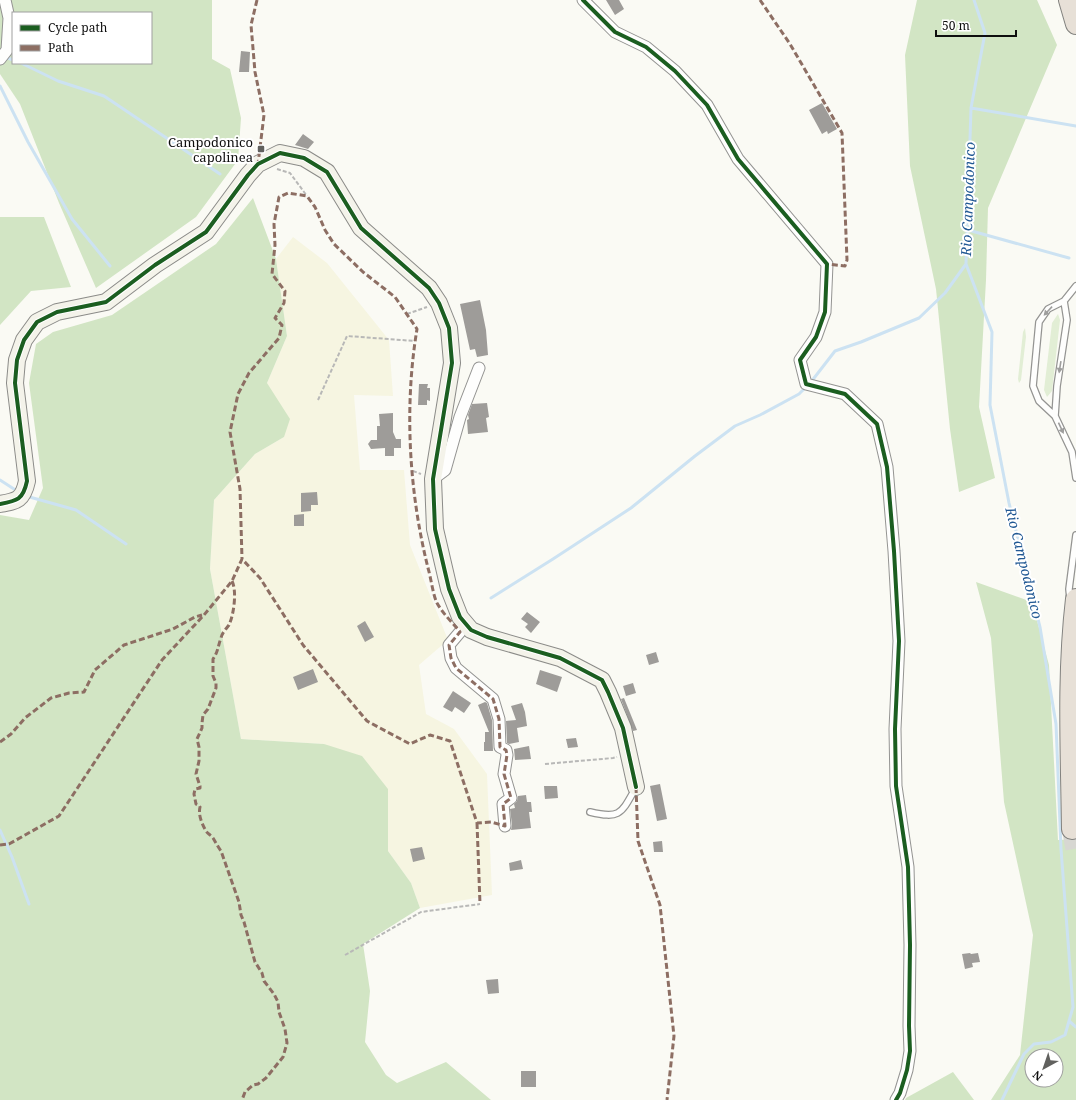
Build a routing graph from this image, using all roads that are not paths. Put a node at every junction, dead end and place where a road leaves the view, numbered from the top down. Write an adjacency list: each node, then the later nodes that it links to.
1 (5, 0): 5 (street)
2 (583, 0): 21 (street)
3 (1069, 0): 4 (highway)
4 (1076, 24)
5 (0, 59)
6 (1076, 286): 7 (lane)
7 (1064, 301): 9 (lane, one-way to 9); 9 (lane, one-way to 9)
8 (478, 368): 11 (street)
9 (1055, 416): 10 (lane, one-way to 10)
10 (1076, 478)
11 (433, 479): 12 (street); 17 (street)
12 (0, 504)
13 (1076, 535): 15 (lane)
14 (1076, 599): 15 (highway)
15 (1073, 627): 20 (highway)
16 (460, 632): 19 (street)
17 (636, 787): 18 (lane)
18 (590, 812)
19 (505, 826)
20 (1072, 829)
21 (896, 1100)

